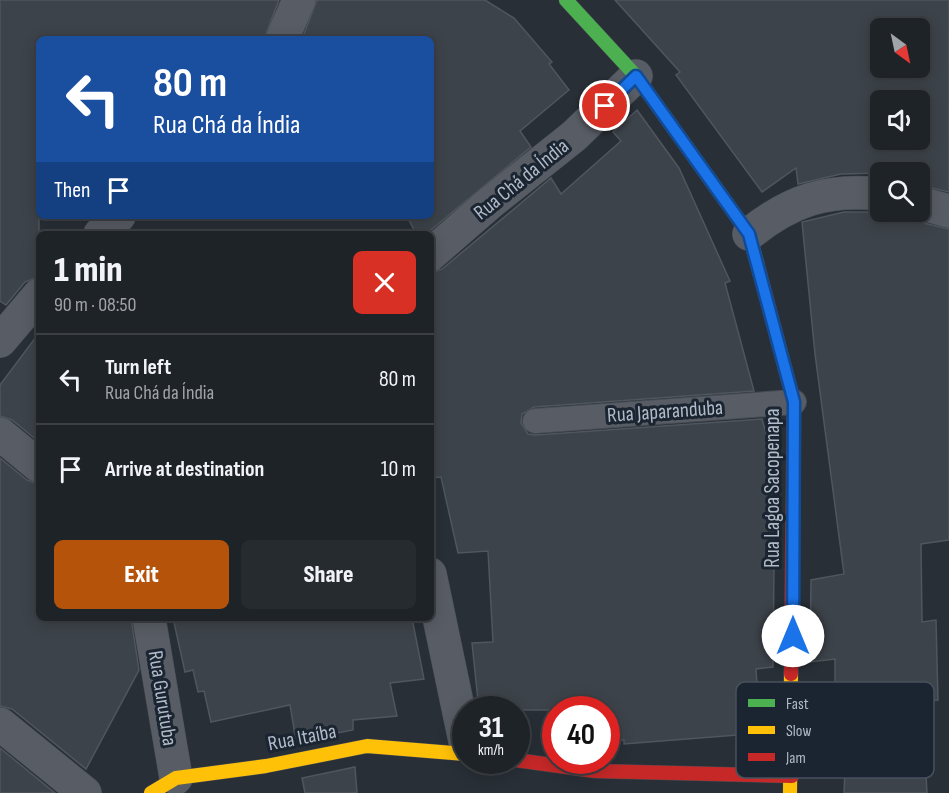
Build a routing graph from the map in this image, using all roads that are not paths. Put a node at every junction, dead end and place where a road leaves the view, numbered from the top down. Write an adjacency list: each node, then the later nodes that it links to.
1 (299, 0): 3 (street)
2 (566, 0): 4 (street, Rua Lagoa Sacopenapa)
3 (283, 36)
4 (636, 76): 10 (street, Rua Lagoa Sacopenapa); 11 (street, Rua Chá da Índia)
5 (870, 194): 10 (street)
6 (930, 206): 7 (street)
7 (949, 211)
8 (116, 219): 9 (street)
9 (103, 231)
10 (749, 234): 14 (street, Rua Lagoa Sacopenapa)
11 (434, 252)
12 (36, 299): 13 (street)
13 (0, 341)
14 (794, 402): 15 (lane, Rua Japaranduba); 20 (street, Rua Lagoa Sacopenapa)
15 (536, 421)
16 (0, 434): 17 (street)
17 (36, 464)
18 (434, 593): 21 (street)
19 (149, 621): 27 (street, Rua Gurutuba)
20 (793, 682)
21 (456, 696)
22 (0, 724): 28 (street)
23 (452, 753): 27 (street, Rua Itaíba)
24 (530, 762): 25 (street)
25 (736, 775)
26 (792, 778): 29 (street, Rua Lagoa Sacopenapa)
27 (164, 785)
28 (85, 793)
29 (790, 793)

